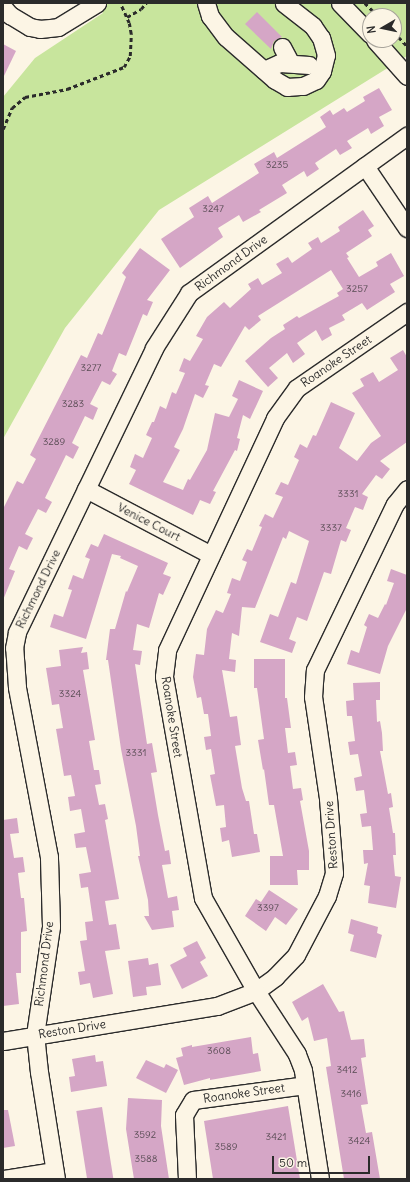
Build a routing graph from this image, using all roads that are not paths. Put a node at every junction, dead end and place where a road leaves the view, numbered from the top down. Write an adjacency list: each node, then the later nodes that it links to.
1 (97, 3): 5 (street)
2 (206, 3): 11 (street)
3 (286, 3): 11 (street)
4 (340, 3): 6 (street)
5 (3, 8)
6 (362, 26)
7 (282, 46): 9 (street)
8 (383, 48): 12 (street)
9 (290, 62): 10 (street); 11 (street)
10 (309, 65)
11 (264, 70)
12 (407, 76)
13 (407, 136): 14 (street, Richmond Drive)
14 (365, 166): 15 (street); 17 (street, Richmond Drive)
15 (407, 228)
16 (407, 312): 19 (street, Roanoke Street)
17 (86, 489): 19 (street, Venice Court); 21 (street, Richmond Drive)
18 (407, 489): 20 (street, Reston Drive)
19 (212, 554): 20 (street, Roanoke Street)
20 (256, 991): 21 (street, Reston Drive); 23 (street, Roanoke Street)
21 (35, 1036): 22 (street, Reston Drive); 24 (street, Richmond Drive)
22 (3, 1040)
23 (305, 1084): 26 (street, Roanoke Street); 27 (street, Roanoke Street)
24 (55, 1175): 25 (street)
25 (4, 1179)
26 (187, 1179)
27 (320, 1179)

